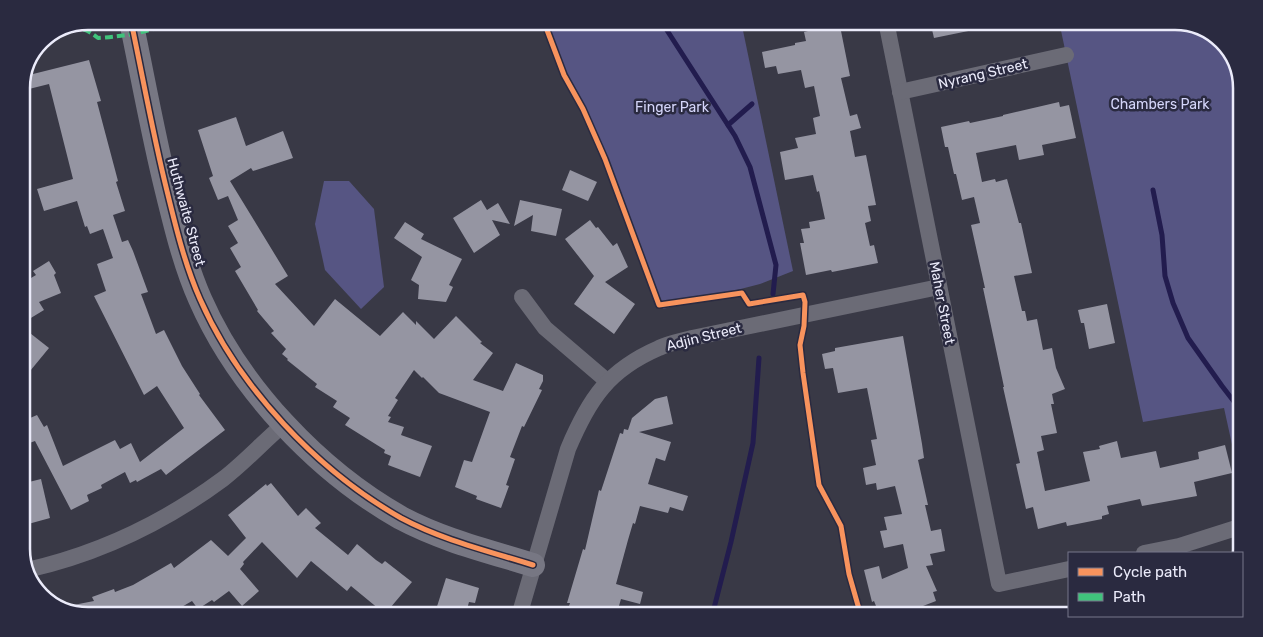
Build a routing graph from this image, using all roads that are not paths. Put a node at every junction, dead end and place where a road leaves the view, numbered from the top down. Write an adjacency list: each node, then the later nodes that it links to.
1 (133, 30): 8 (street, Huthwaite Street)
2 (888, 30): 4 (street, Maher Street)
3 (1066, 55): 4 (street, Nyrang Street)
4 (900, 92): 5 (street, Maher Street)
5 (939, 287): 7 (street, Adjin Street); 13 (street, Maher Street)
6 (522, 297): 7 (street)
7 (607, 381): 11 (street, Adjin Street)
8 (283, 424): 11 (street, Huthwaite Street); 12 (street)
9 (1233, 529): 10 (street)
10 (1149, 552)
11 (533, 564): 14 (street, Adjin Street)
12 (33, 569)
13 (1068, 569)
14 (521, 607)

